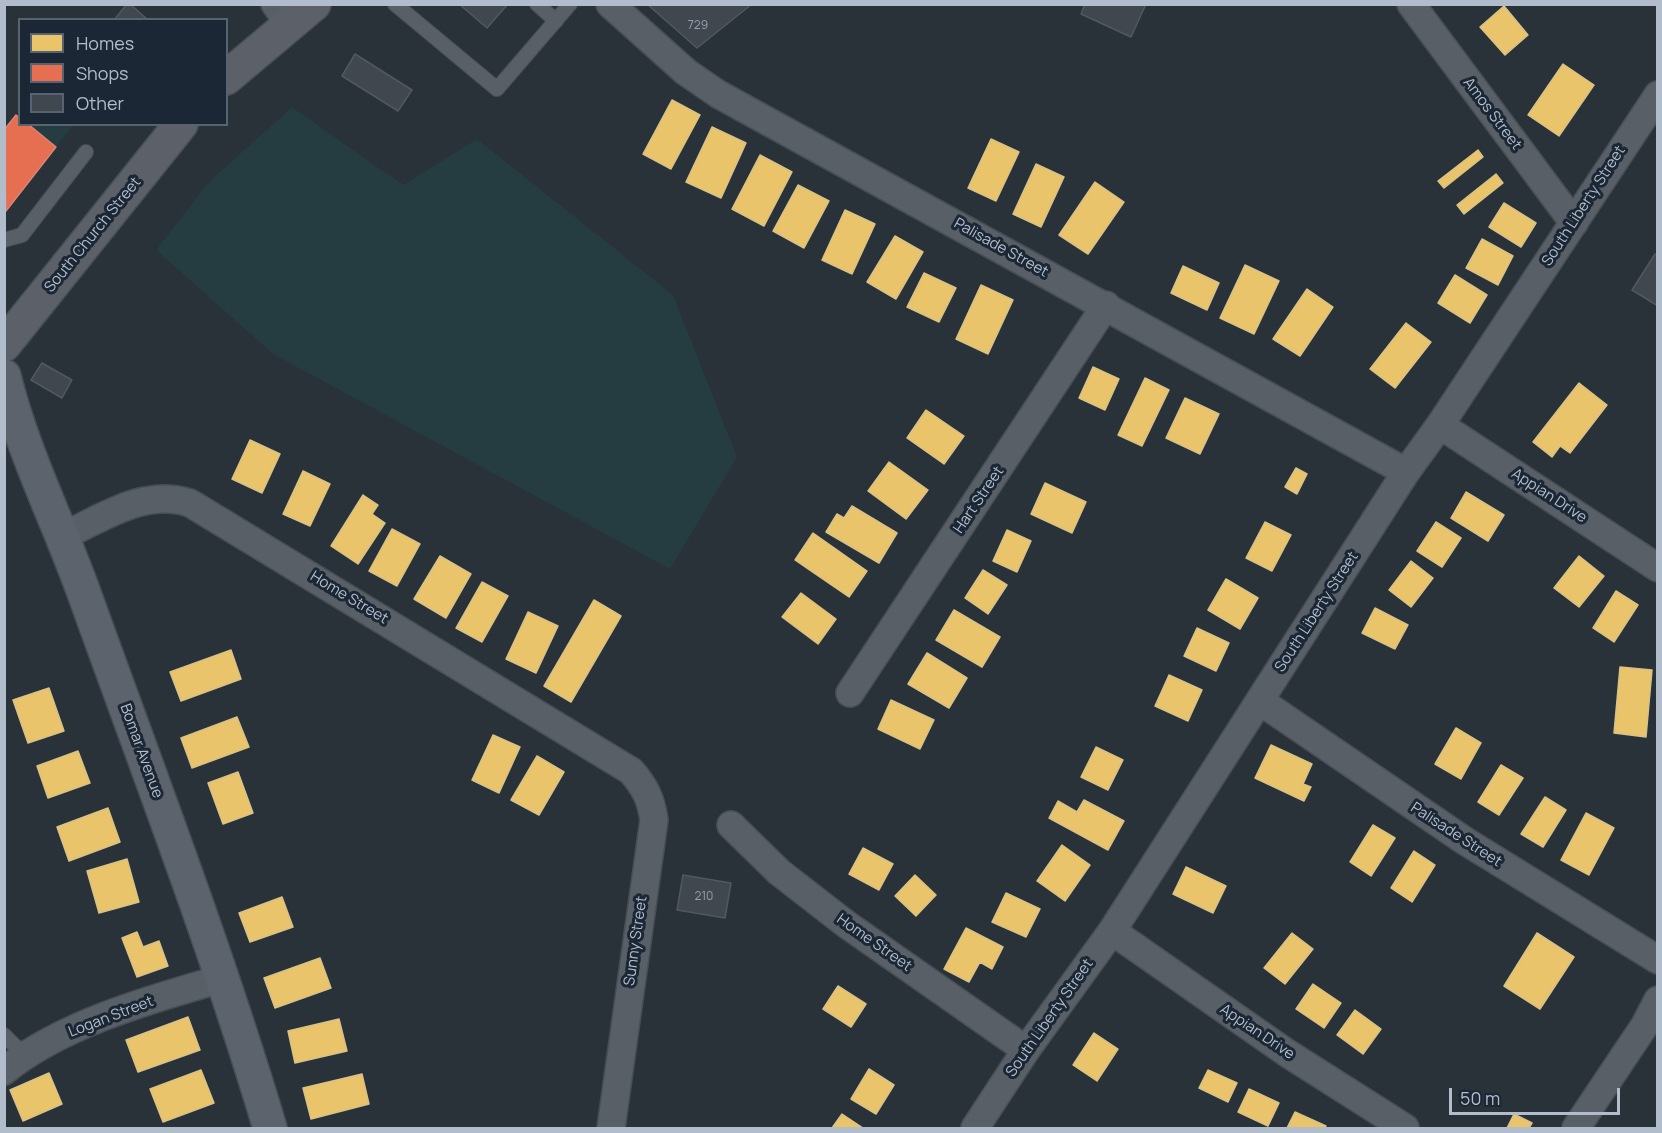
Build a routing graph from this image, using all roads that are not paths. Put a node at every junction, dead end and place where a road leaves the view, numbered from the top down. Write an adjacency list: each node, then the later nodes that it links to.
1 (395, 4): 7 (lane)
2 (537, 4): 7 (lane)
3 (570, 4): 7 (lane)
4 (610, 4): 14 (street, Palisade Street)
5 (1411, 4): 12 (street, Amos Street)
6 (293, 11): 8 (main road)
7 (556, 21)
8 (228, 76)
9 (1658, 95): 12 (street, South Liberty Street)
10 (179, 126): 15 (main road, South Church Street)
11 (86, 152): 13 (lane)
12 (1574, 223): 17 (street, South Liberty Street)
13 (4, 240)
14 (1106, 305): 18 (street, Palisade Street); 21 (street, Hart Street)
15 (4, 345)
16 (4, 376): 19 (street, Bomar Avenue)
17 (1440, 425): 18 (street, South Liberty Street); 20 (street, Appian Drive)
18 (1406, 472): 22 (street, South Liberty Street)
19 (63, 536): 23 (street, Home Street); 27 (street, Bomar Avenue)
20 (1658, 568)
21 (850, 693)
22 (1260, 701): 25 (street, South Liberty Street); 26 (street, Palisade Street)
23 (622, 765): 33 (street, Sunny Street)
24 (731, 825): 30 (street, Home Street)
25 (1112, 931): 30 (street, South Liberty Street); 35 (street, Appian Drive)
26 (1658, 960)
27 (224, 978): 31 (street, Logan Street); 32 (street, Bomar Avenue)
28 (1658, 1000): 36 (street)
29 (4, 1035): 31 (lane)
30 (1026, 1050): 34 (street, South Liberty Street)
31 (14, 1063)
32 (270, 1128)
33 (611, 1128)
34 (975, 1128)
35 (1405, 1128)
36 (1576, 1128)

